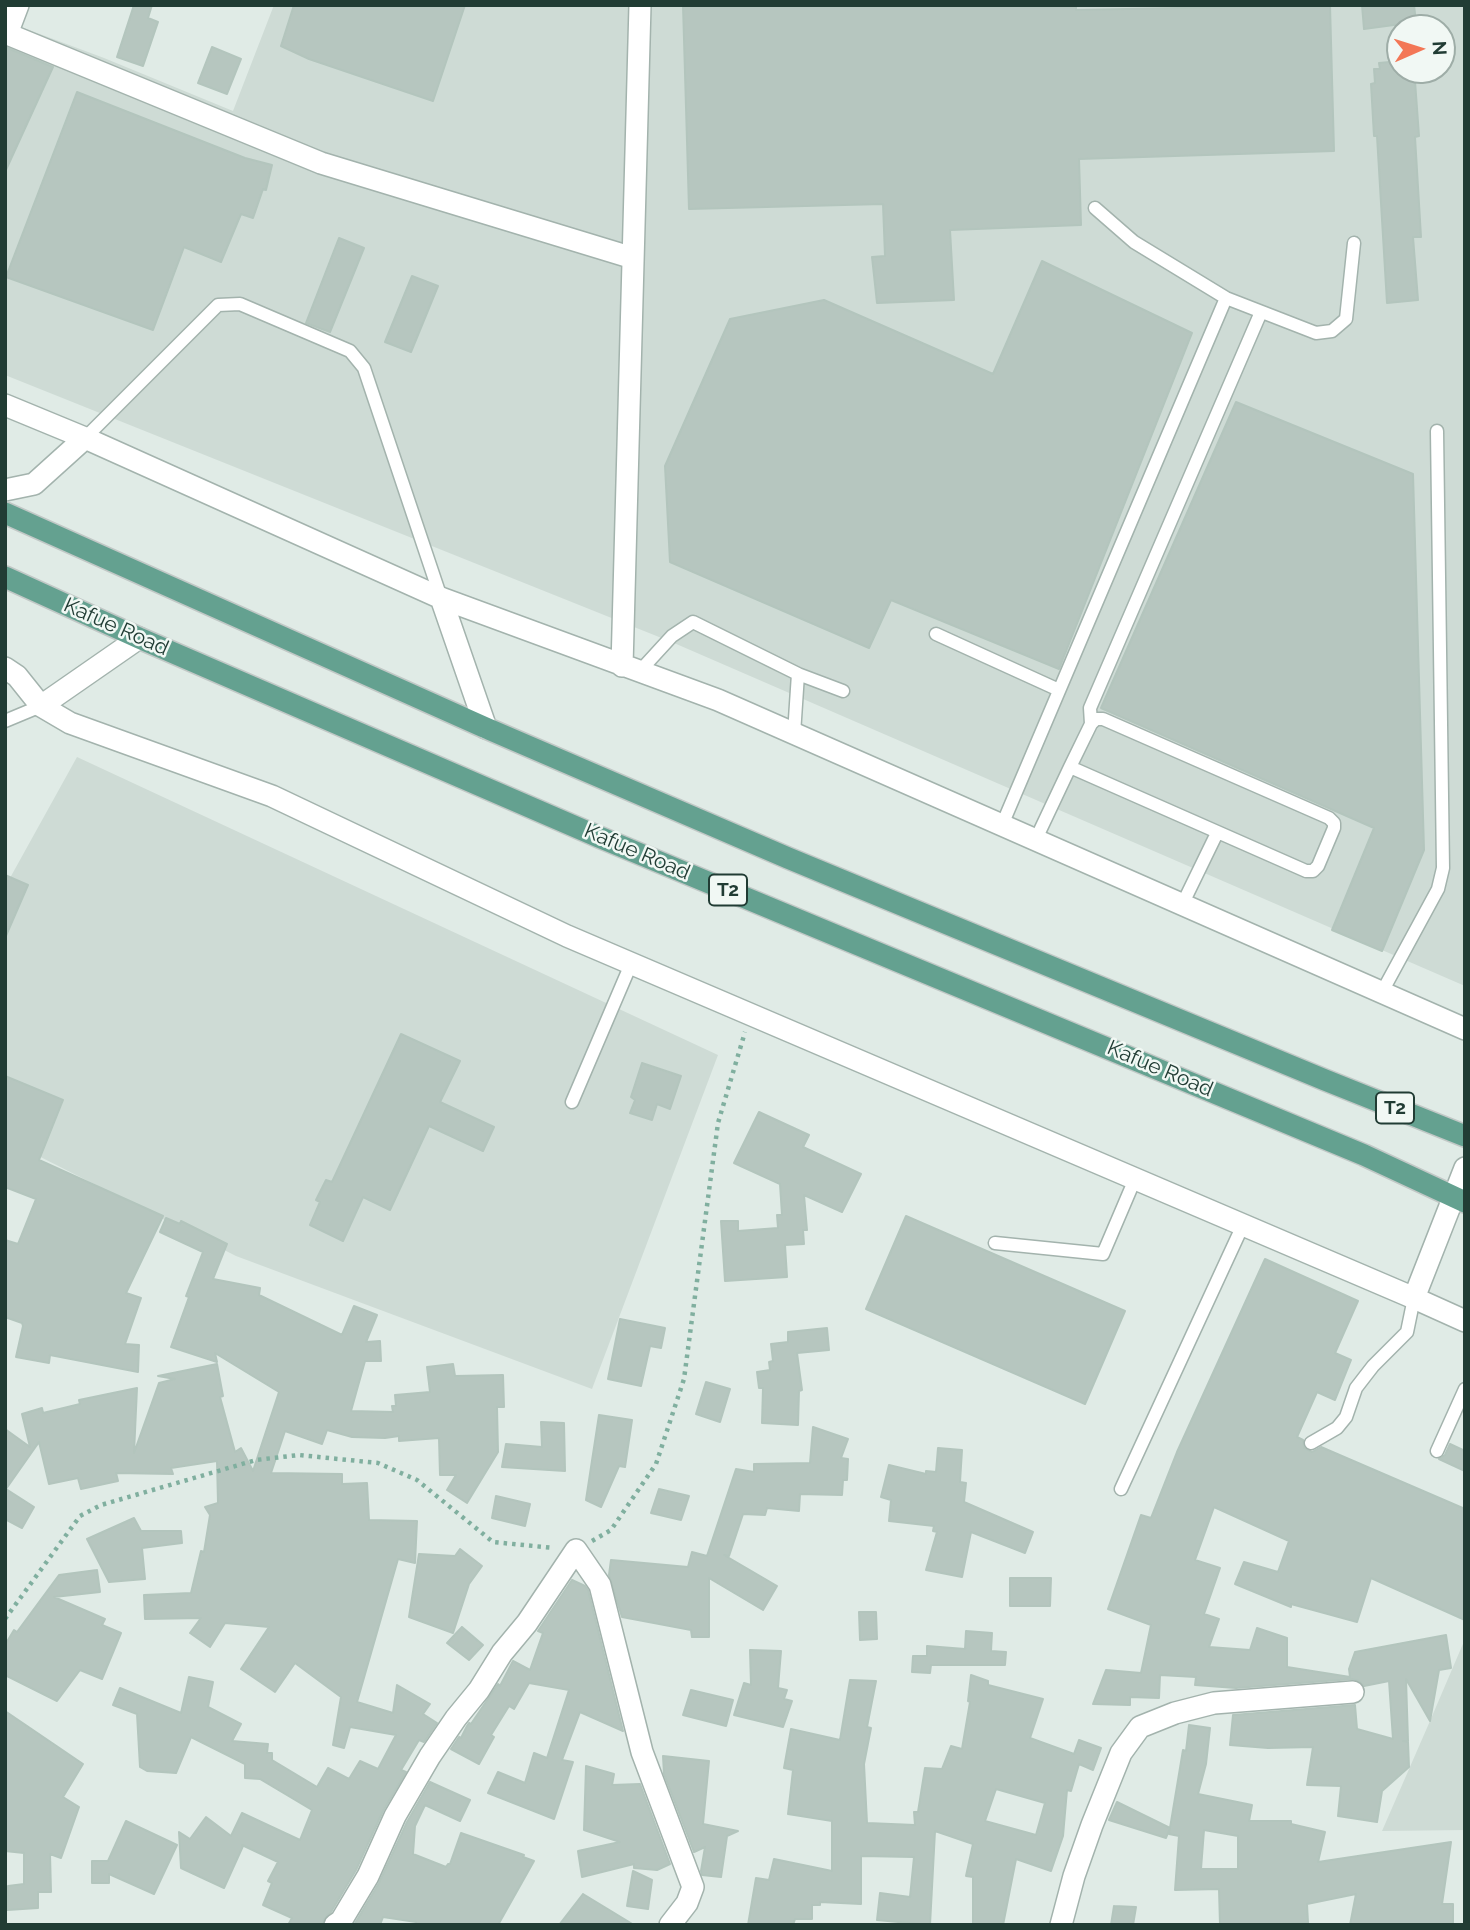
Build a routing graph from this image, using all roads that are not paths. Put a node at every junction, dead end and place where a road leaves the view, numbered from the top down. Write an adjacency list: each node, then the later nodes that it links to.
1 (18, 5): 3 (street)
2 (640, 5): 6 (street)
3 (6, 33): 6 (street)
4 (1095, 208): 7 (lane)
5 (1354, 243): 8 (lane)
6 (633, 258): 19 (street)
7 (1226, 298): 8 (lane); 21 (lane)
8 (1261, 312): 25 (lane)
9 (5, 405): 11 (street)
10 (1437, 431): 34 (lane)
11 (85, 438): 12 (street); 15 (street); 15 (lane)
12 (5, 490)
13 (5, 513): 26 (main road, T2)
14 (5, 577): 17 (main road, Kafue Road / T2)
15 (441, 598): 19 (street); 26 (street)
16 (936, 634): 21 (lane)
17 (139, 638): 23 (street); 40 (main road, Kafue Road / T2)
18 (5, 668): 23 (street)
19 (630, 669): 20 (lane); 27 (street)
20 (798, 674): 22 (lane); 27 (lane)
21 (1059, 690): 29 (lane)
22 (844, 691)
23 (41, 706): 24 (lane); 33 (street)
24 (5, 721)
25 (1091, 724): 28 (lane); 30 (lane)
26 (486, 728): 37 (main road, T2)
27 (794, 734): 29 (street)
28 (1070, 768): 30 (lane); 31 (lane)
29 (1002, 825): 31 (street)
30 (1217, 832): 32 (lane)
31 (1036, 839): 32 (street)
32 (1183, 904): 34 (street)
33 (631, 964): 36 (lane); 39 (street)
34 (1382, 992): 35 (street)
35 (1465, 1029)
36 (572, 1102)
37 (1465, 1136)
38 (1465, 1168): 40 (street)
39 (1136, 1179): 41 (street); 42 (lane)
40 (1459, 1200): 43 (street)
41 (1243, 1225): 43 (street); 48 (lane)
42 (995, 1243)
43 (1414, 1298): 44 (street); 46 (lane)
44 (1465, 1321)
45 (1465, 1389): 47 (lane)
46 (1311, 1443)
47 (1437, 1451)
48 (1121, 1489)
49 (1353, 1692): 52 (street)
50 (335, 1925): 51 (street)
51 (670, 1925)
52 (1061, 1925)

